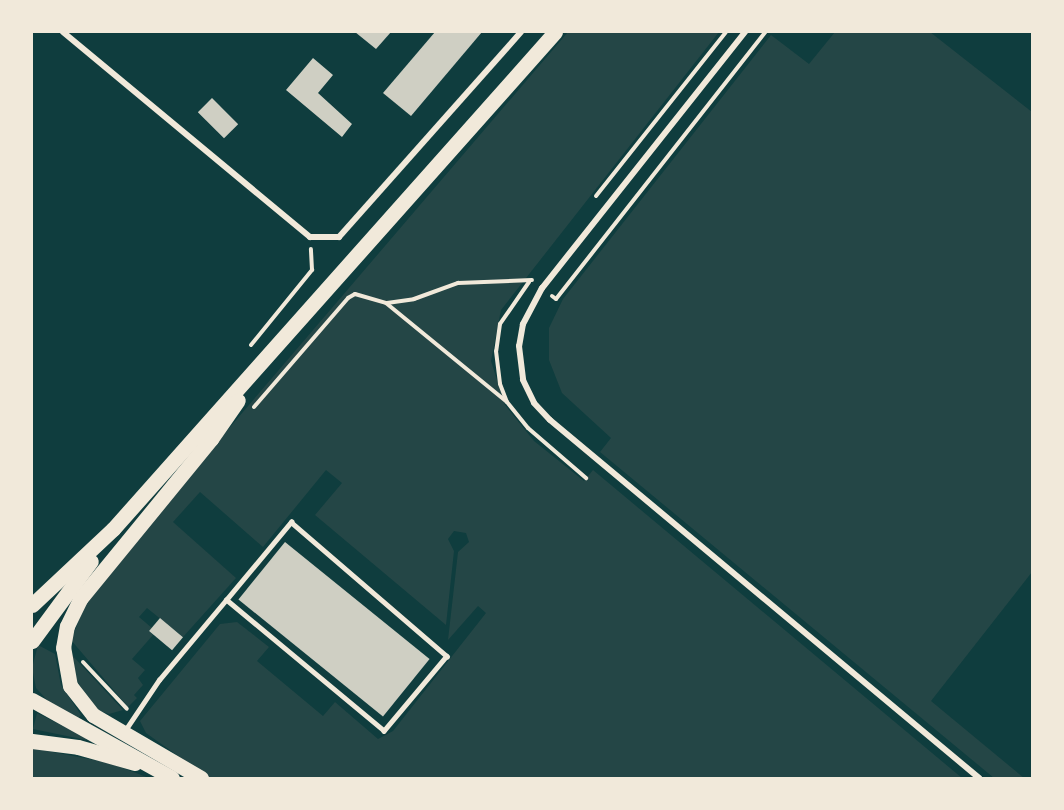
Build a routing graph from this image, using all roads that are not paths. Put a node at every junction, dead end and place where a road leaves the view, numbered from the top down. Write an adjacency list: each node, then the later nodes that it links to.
1 (63, 32): 2 (street)
2 (521, 32)
3 (555, 32): 5 (main road)
4 (745, 32): 15 (street)
5 (275, 346): 6 (main road); 12 (main road)
6 (113, 529): 8 (main road); 9 (main road)
7 (225, 600): 7 (lane); 12 (lane)
8 (32, 605)
9 (32, 641)
10 (32, 700): 12 (main road)
11 (32, 741): 12 (main road)
12 (117, 747): 13 (main road); 14 (main road)
13 (172, 778)
14 (201, 778)
15 (978, 778)

